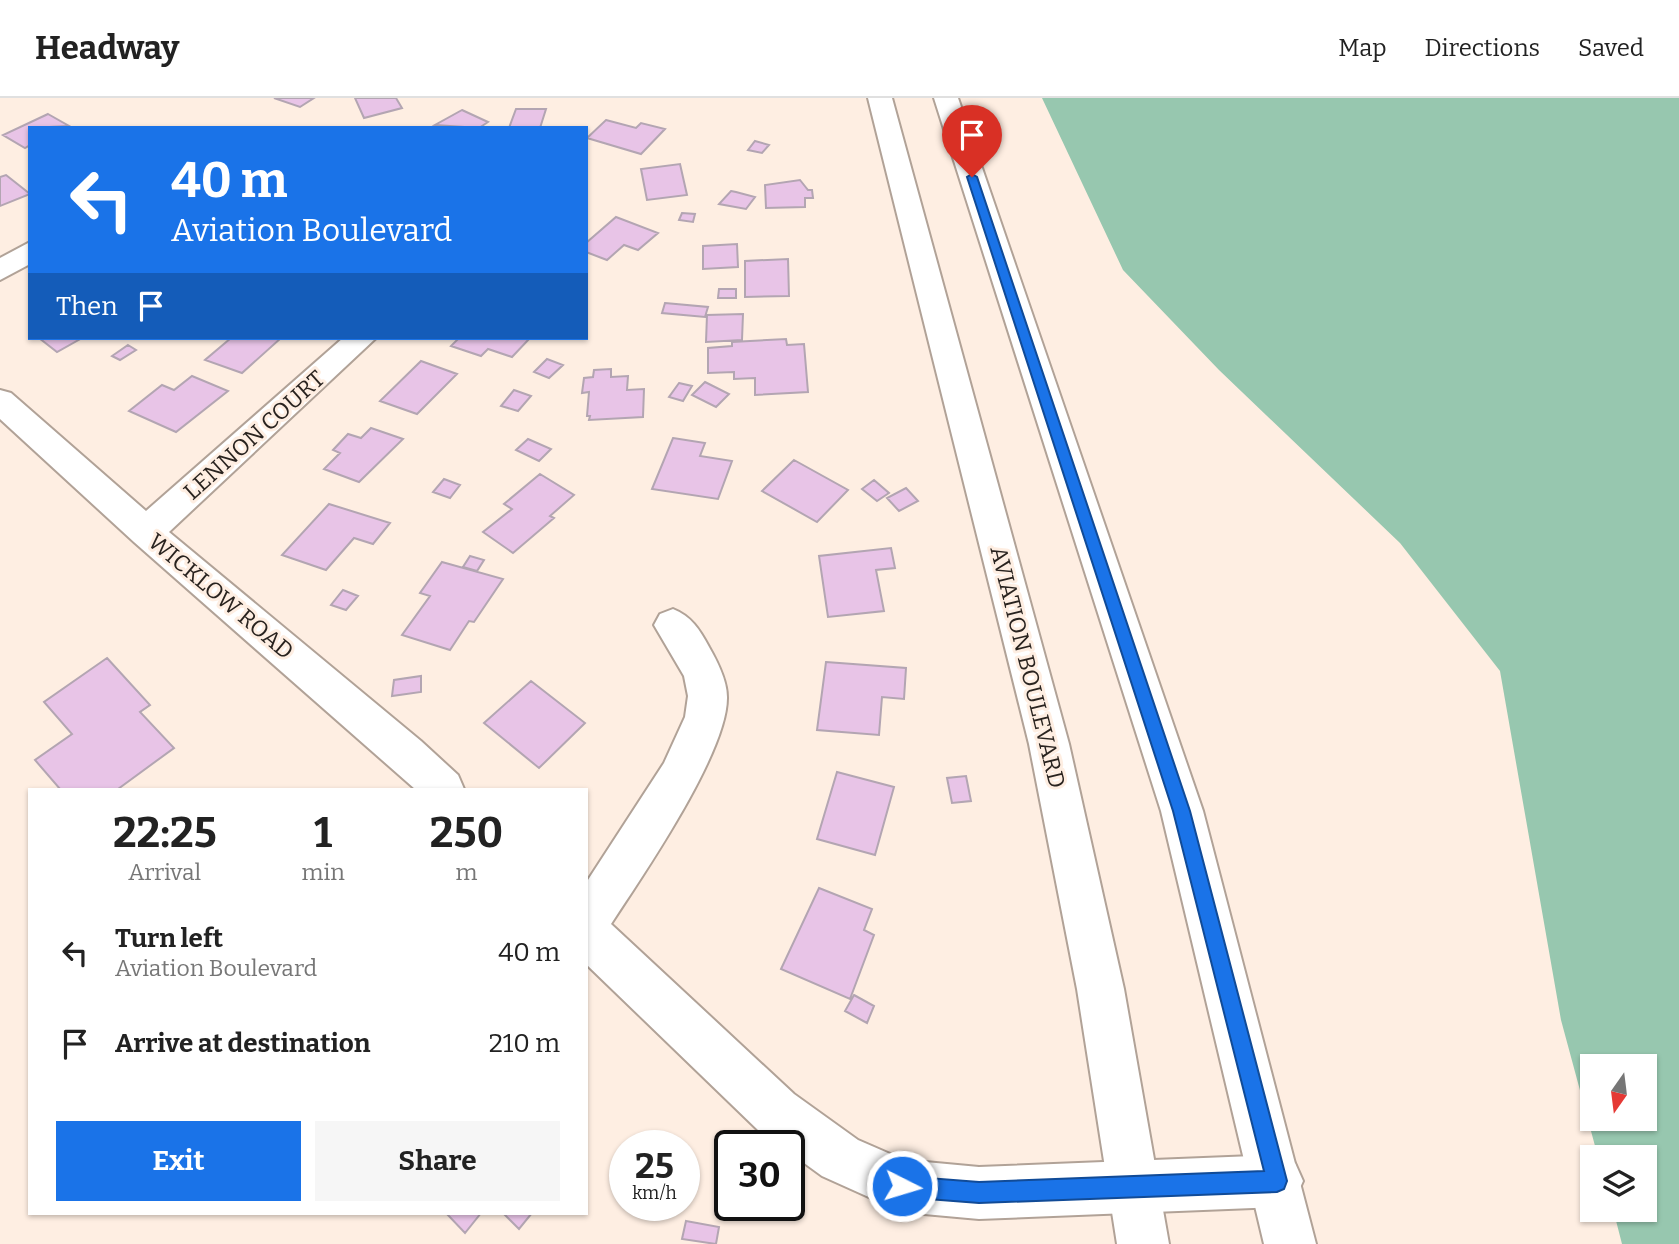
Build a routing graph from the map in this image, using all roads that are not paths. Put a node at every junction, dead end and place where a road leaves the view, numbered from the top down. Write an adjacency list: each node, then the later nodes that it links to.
1 (880, 98): 13 (main road, AVIATION BOULEVARD)
2 (946, 98): 12 (main road)
3 (28, 252): 4 (main road)
4 (0, 271)
5 (359, 340): 7 (main road, LENNON COURT)
6 (0, 401): 7 (main road, WICKLOW ROAD)
7 (146, 532): 9 (main road, WICKLOW ROAD)
8 (673, 625): 10 (main road)
9 (442, 788)
10 (588, 919)
11 (588, 934): 13 (main road)
12 (1277, 1181): 13 (main road); 15 (main road)
13 (1135, 1187): 14 (main road, AVIATION BOULEVARD)
14 (1143, 1244)
15 (1290, 1244)

